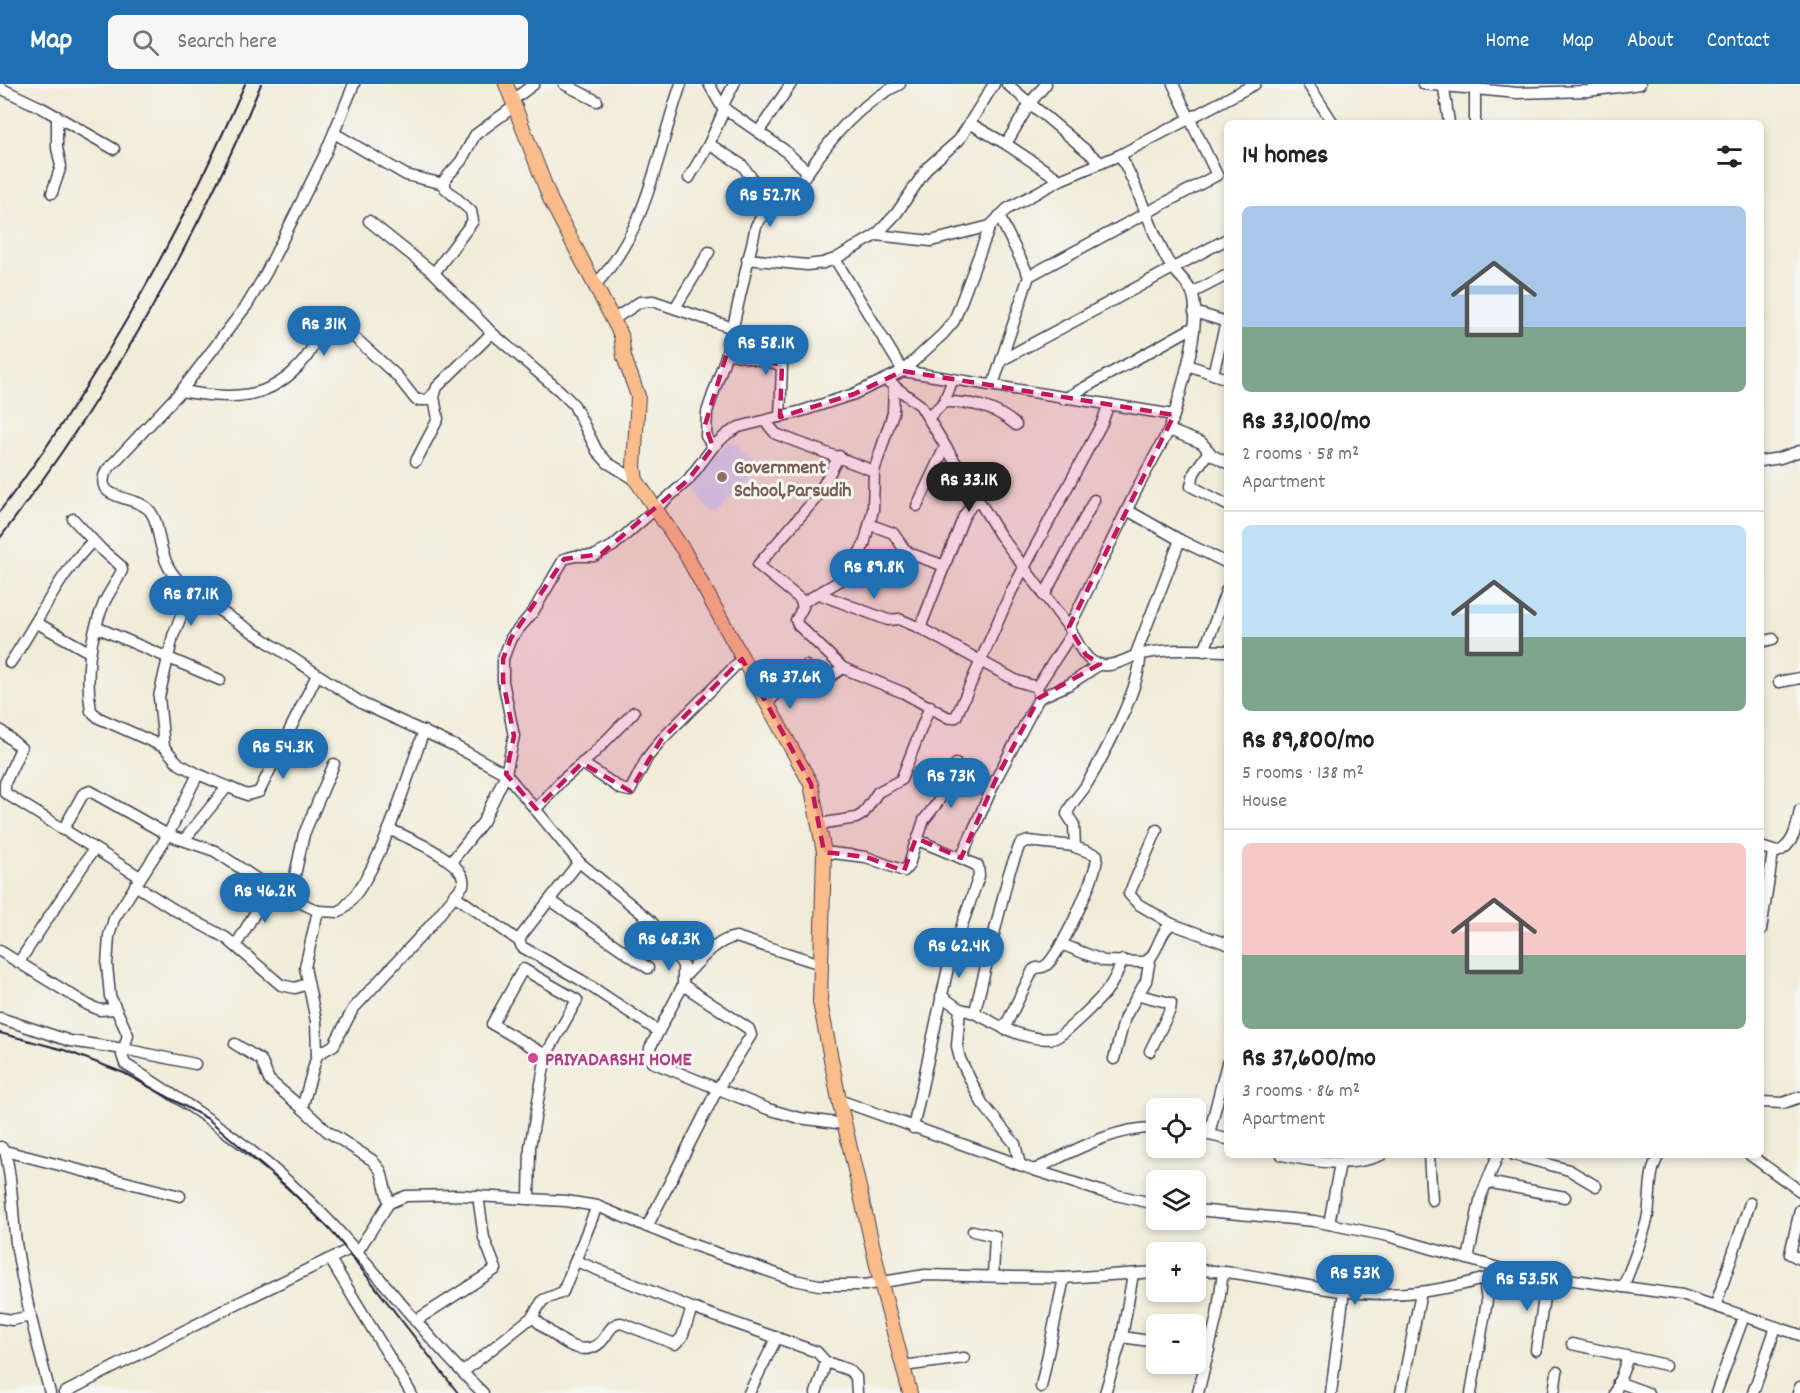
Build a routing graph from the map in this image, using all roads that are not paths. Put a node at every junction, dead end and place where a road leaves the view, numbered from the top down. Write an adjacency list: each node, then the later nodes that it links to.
1 (354, 84): 33 (street)
2 (506, 84): 23 (main road)
3 (534, 84): 23 (street)
4 (564, 84): 22 (street)
5 (681, 84): 59 (street)
6 (710, 84): 25 (street)
7 (734, 84): 25 (street)
8 (791, 84): 32 (street)
9 (994, 84): 31 (street)
10 (1006, 84): 24 (street)
11 (1046, 84): 24 (street)
12 (1173, 84): 27 (street)
13 (1255, 84): 27 (street)
14 (1308, 84): 28 (street)
15 (1423, 84): 20 (street)
16 (1640, 84): 21 (street)
17 (892, 86): 39 (street)
18 (1475, 87): 20 (street); 21 (street); 30 (street)
19 (0, 88): 26 (street)
20 (1444, 88): 29 (street)
21 (1588, 88)
22 (597, 100)
23 (515, 102): 43 (street); 59 (main road)
24 (1030, 103): 35 (street); 38 (street)
25 (723, 107): 32 (street); 34 (street)
26 (57, 116): 36 (street); 44 (street)
27 (1190, 119): 37 (street); 40 (street)
28 (1331, 120)
29 (1449, 120)
30 (1475, 120)
31 (971, 124): 35 (street); 50 (street)
32 (759, 131): 39 (street)
33 (334, 133): 43 (street); 78 (street)
34 (709, 144): 41 (street); 45 (street)
35 (1006, 144): 42 (street)
36 (114, 149)
37 (1120, 155): 38 (street); 46 (street)
38 (1101, 163): 42 (street)
39 (808, 172): 45 (street)
40 (1222, 172): 46 (street)
41 (689, 178)
42 (1060, 180): 47 (street)
43 (444, 184): 56 (street)
44 (52, 193)
45 (770, 203): 53 (street)
46 (1146, 212): 55 (street); 57 (street)
47 (999, 216): 49 (street); 57 (street)
48 (369, 221): 56 (street)
49 (990, 226): 50 (street); 72 (street)
50 (876, 235): 54 (street)
51 (1224, 241): 55 (street)
52 (709, 252): 61 (street)
53 (747, 259): 54 (street); 65 (street)
54 (835, 259): 72 (street)
55 (1172, 269): 60 (street); 70 (street)
56 (434, 273): 67 (street)
57 (1029, 276): 70 (street)
58 (1224, 277): 60 (street)
59 (594, 286): 63 (main road)
60 (1192, 293): 62 (street)
61 (675, 308): 63 (street); 65 (street)
62 (1194, 312): 64 (street); 66 (street)
63 (614, 319): 98 (main road)
64 (1224, 321)
65 (733, 328): 69 (street)
66 (1192, 328): 71 (street); 80 (street)
67 (492, 333): 79 (street); 98 (street)
68 (1224, 333): 73 (street)
69 (727, 353): 84 (street); 89 (street)
70 (1002, 360): 77 (street)
71 (1188, 365): 73 (street); 83 (street)
72 (903, 371): 75 (street); 76 (street)
73 (1213, 374): 74 (street)
74 (1224, 378)
75 (952, 379): 77 (street); 81 (street)
76 (890, 383): 84 (street); 85 (street); 97 (street)
77 (993, 385): 80 (street)
78 (180, 391): 79 (street); 112 (street)
79 (435, 392): 94 (street)
80 (1064, 399): 82 (street)
81 (944, 402): 85 (street); 87 (street)
82 (1108, 406): 83 (street); 111 (street)
83 (1174, 415): 88 (street)
84 (780, 417): 86 (street)
85 (928, 418): 90 (street)
86 (765, 421): 89 (street); 93 (street)
87 (1016, 424)
88 (1169, 430): 91 (street); 104 (street)
89 (713, 447): 103 (street)
90 (945, 447): 99 (street); 102 (street)
91 (1209, 451): 95 (street); 101 (street)
92 (1800, 451): 96 (street)
93 (839, 456): 97 (street); 116 (street)
94 (416, 461)
95 (1224, 461)
96 (1764, 461)
97 (874, 471): 106 (street)
98 (636, 480): 103 (main road)
99 (976, 499): 110 (street); 111 (street)
100 (1094, 500): 114 (street)
101 (1224, 503)
102 (917, 506)
103 (656, 510): 128 (main road); 149 (street)
104 (1126, 510): 107 (street); 120 (street)
105 (74, 519): 108 (street)
106 (871, 525): 110 (street); 113 (street)
107 (1180, 540): 109 (street); 126 (street)
108 (93, 541): 117 (street); 118 (street)
109 (1224, 561)
110 (945, 566): 119 (street)
111 (1023, 570): 114 (street); 129 (street)
112 (191, 592): 127 (street); 133 (street)
113 (819, 594): 116 (street); 119 (street)
114 (1044, 596): 120 (street)
115 (1224, 597): 123 (street)
116 (802, 603): 132 (street)
117 (37, 623): 125 (street); 130 (street)
118 (96, 627): 125 (street); 127 (street)
119 (920, 628): 129 (street)
120 (1070, 631): 131 (street); 137 (street)
121 (1773, 639): 122 (street)
122 (1764, 641)
123 (1204, 651): 124 (street); 126 (street)
124 (1224, 651)
125 (89, 652): 144 (street)
126 (1137, 655): 131 (street); 161 (street)
127 (168, 657): 135 (street); 144 (street)
128 (742, 659): 139 (main road); 146 (street)
129 (981, 660): 137 (street); 140 (street)
130 (10, 663)
131 (1100, 664): 138 (street)
132 (843, 668): 139 (street); 140 (street)
133 (317, 675): 143 (street); 150 (street)
134 (1800, 678): 136 (street)
135 (220, 680)
136 (1779, 682)
137 (1037, 687): 138 (street)
138 (1039, 698): 166 (street)
139 (768, 702): 154 (main road)
140 (930, 706): 154 (street)
141 (634, 712): 146 (street)
142 (0, 730): 151 (street)
143 (424, 731): 149 (street); 155 (street)
144 (164, 747): 148 (street)
145 (334, 764): 172 (street)
146 (582, 764): 152 (street)
147 (956, 764): 160 (street)
148 (198, 774): 150 (street); 158 (street)
149 (506, 774): 152 (street); 167 (street)
150 (227, 787): 159 (street)
151 (2, 796): 156 (street)
152 (536, 809): 168 (street)
153 (1800, 810): 165 (street)
154 (819, 824): 164 (main road)
155 (388, 829): 167 (street); 175 (street)
156 (63, 830): 158 (street); 163 (street)
157 (1156, 830): 176 (street)
158 (168, 835): 159 (street); 169 (street)
159 (184, 840): 170 (street)
160 (917, 841): 164 (street); 166 (street)
161 (1074, 846): 179 (street); 193 (street)
162 (1764, 848): 165 (street)
163 (94, 849): 169 (street); 184 (street)
164 (824, 852): 185 (main road)
165 (1773, 852): 174 (street)
166 (962, 858): 189 (street)
167 (451, 862): 171 (street)
168 (579, 862): 173 (street); 187 (street)
169 (138, 881): 180 (street); 191 (street)
170 (270, 888): 172 (street); 180 (street)
171 (454, 895): 177 (street); 200 (street)
172 (290, 898): 175 (street)
173 (550, 900): 177 (street); 186 (street)
174 (1764, 910)
175 (318, 911): 188 (street)
176 (1172, 924): 178 (street); 182 (street)
177 (519, 941): 196 (street)
178 (1224, 943)
179 (1061, 944): 183 (street); 195 (street)
180 (236, 945): 188 (street)
181 (0, 951): 184 (street)
182 (1150, 959): 183 (street); 190 (street)
183 (1123, 960): 195 (street)
184 (19, 962): 191 (street)
185 (821, 964): 187 (street); 207 (main road)
186 (648, 968)
187 (684, 980): 196 (street); 205 (street)
188 (307, 984): 200 (street)
189 (940, 996): 192 (street); 213 (street)
190 (1139, 996): 199 (street); 202 (street)
191 (114, 1009): 198 (street)
192 (960, 1009): 193 (street); 227 (street)
193 (975, 1011): 195 (street)
194 (0, 1018): 198 (street)
195 (1004, 1029)
196 (658, 1031): 205 (street)
197 (235, 1044): 211 (street)
198 (124, 1049): 203 (street); 246 (street)
199 (1150, 1051)
200 (317, 1055): 211 (street)
201 (546, 1055): 201 (street); 235 (street)
202 (1114, 1059)
203 (195, 1064)
204 (1224, 1075): 216 (street)
205 (717, 1090): 212 (street); 244 (street)
206 (1800, 1097): 209 (street)
207 (839, 1100): 212 (main road); 213 (street)
208 (1764, 1102): 209 (street)
209 (1784, 1103): 210 (street)
210 (1800, 1107)
211 (302, 1108): 238 (street)
212 (844, 1124): 260 (main road)
213 (913, 1128): 227 (street)
214 (1146, 1130): 228 (street)
215 (1206, 1134): 216 (street)
216 (1209, 1134): 217 (street)
217 (1224, 1138)
218 (2, 1149): 232 (street); 266 (street)
219 (1308, 1158): 226 (street)
220 (1366, 1158): 226 (street)
221 (1429, 1158): 236 (street)
222 (1497, 1158): 229 (street)
223 (1525, 1158): 230 (street)
224 (1658, 1158): 261 (street)
225 (1754, 1158): 231 (street)
226 (1340, 1163): 243 (street)
227 (1020, 1165): 228 (street)
228 (1035, 1170): 237 (street)
229 (1487, 1182): 234 (street); 248 (street)
230 (1596, 1186)
231 (1800, 1191)
232 (180, 1196)
233 (478, 1196): 235 (street); 238 (street); 270 (street)
234 (1564, 1197)
235 (529, 1199): 240 (street)
236 (1432, 1200)
237 (1146, 1202)
238 (389, 1203): 246 (street)
239 (1750, 1203): 264 (street)
240 (597, 1206): 244 (street); 250 (street)
241 (1800, 1210): 249 (street)
242 (1206, 1211): 243 (street)
243 (1329, 1224): 248 (street)
244 (647, 1227): 260 (street)
245 (973, 1231): 256 (street)
246 (357, 1252): 247 (street); 270 (street)
247 (330, 1259): 291 (street); 292 (street)
248 (1468, 1259): 252 (street)
249 (1800, 1260)
250 (576, 1261): 265 (street); 268 (street)
251 (1206, 1271): 253 (street)
252 (1509, 1271): 258 (street); 259 (street)
253 (1223, 1272): 262 (street); 278 (street)
254 (1146, 1273): 255 (street)
255 (1133, 1274): 257 (street); 274 (street)
256 (993, 1275): 257 (street); 260 (street)
257 (1064, 1278): 288 (street)
258 (1547, 1278): 261 (street); 279 (street)
259 (1484, 1279): 263 (street); 302 (street)
260 (881, 1284): 284 (main road)
261 (1623, 1287): 264 (street)
262 (1344, 1291): 263 (street); 300 (street)
263 (1421, 1292): 301 (street)
264 (1716, 1304): 267 (street)
265 (692, 1308): 268 (street); 273 (street)
266 (30, 1316): 269 (street); 290 (street)
267 (1744, 1316): 271 (street); 306 (street)
268 (532, 1317): 285 (street)
269 (0, 1318)
270 (415, 1321): 285 (street)
271 (1776, 1327): 272 (street); 307 (street)
272 (1800, 1335)
273 (777, 1337): 282 (street); 294 (street)
274 (1122, 1337): 275 (street); 298 (street)
275 (1146, 1341)
276 (1572, 1344): 280 (street)
277 (1206, 1350): 278 (street)
278 (1209, 1350): 299 (street)
279 (1536, 1350)
280 (1628, 1357): 283 (street); 287 (street)
281 (964, 1358): 284 (street)
282 (826, 1362): 295 (street); 296 (street)
283 (1666, 1365)
284 (903, 1366): 297 (main road)
285 (463, 1372): 293 (street)
286 (1557, 1372): 303 (street)
287 (1618, 1382): 304 (street); 305 (street)
288 (1041, 1387)
289 (1800, 1387): 308 (street)
290 (50, 1393)
291 (64, 1393)
292 (411, 1393)
293 (483, 1393)
294 (749, 1393)
295 (816, 1393)
296 (857, 1393)
297 (910, 1393)
298 (1105, 1393)
299 (1198, 1393)
300 (1331, 1393)
301 (1401, 1393)
302 (1471, 1393)
303 (1554, 1393)
304 (1615, 1393)
305 (1648, 1393)
306 (1716, 1393)
307 (1753, 1393)
308 (1798, 1393)

